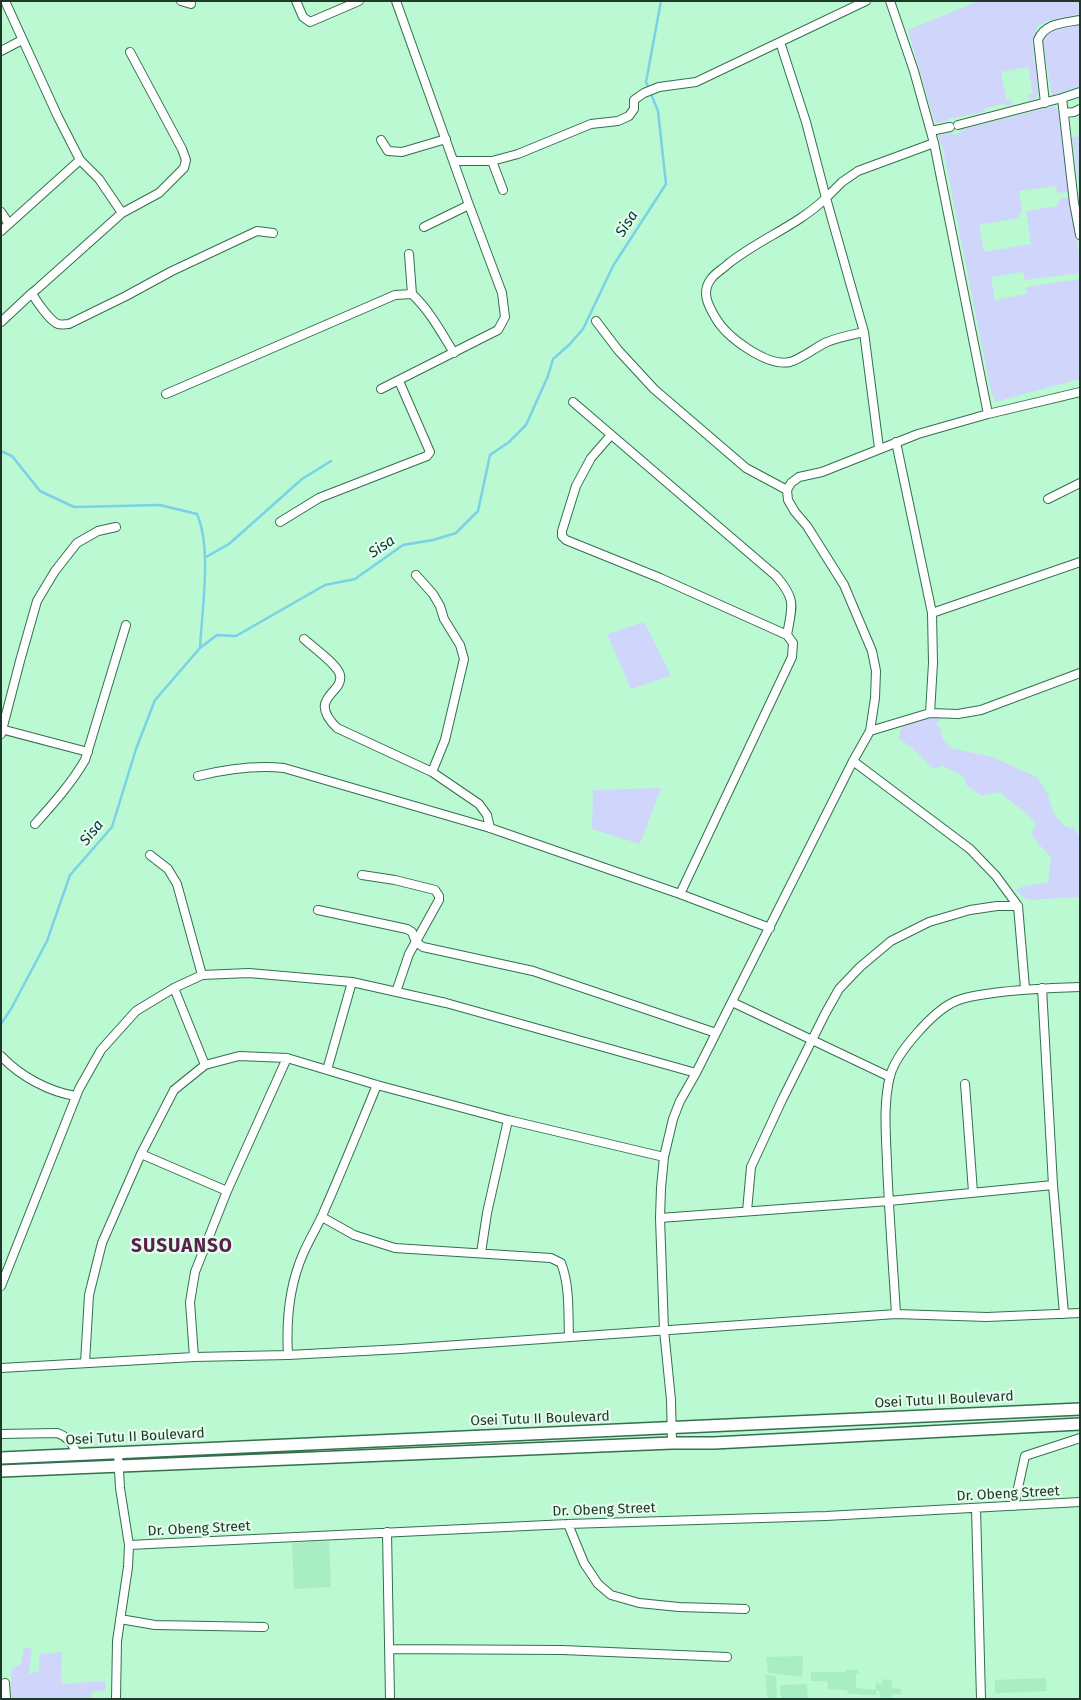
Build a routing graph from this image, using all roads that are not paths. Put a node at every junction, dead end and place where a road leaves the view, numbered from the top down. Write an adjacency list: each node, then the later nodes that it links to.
1 (5, 1): 10 (street)
2 (181, 1): 8 (street)
3 (296, 1): 4 (street)
4 (359, 1)
5 (396, 1): 20 (street)
6 (866, 1): 11 (street)
7 (890, 1): 19 (street)
8 (190, 4)
9 (1080, 20): 16 (street)
10 (22, 40): 12 (street); 23 (street)
11 (780, 42): 25 (street); 27 (street)
12 (1, 51)
13 (130, 52): 31 (street)
14 (1080, 92): 15 (street)
15 (1062, 98): 16 (street); 18 (street)
16 (1045, 103): 19 (street)
17 (1080, 109): 18 (street)
18 (1064, 113): 28 (street)
19 (931, 131): 22 (street)
20 (446, 139): 21 (street); 24 (street)
21 (381, 140)
22 (934, 143): 27 (street); 49 (street)
23 (80, 160): 31 (street); 32 (street)
24 (454, 161): 25 (street); 29 (street)
25 (492, 162): 26 (street)
26 (503, 190)
27 (826, 198): 42 (street); 42 (street)
28 (1077, 203): 36 (street)
29 (468, 205): 33 (street); 43 (street)
30 (1, 212): 32 (street)
31 (122, 213): 38 (street)
32 (9, 224): 34 (street)
33 (424, 226)
34 (1, 231)
35 (273, 234): 38 (street)
36 (1080, 234)
37 (409, 254): 39 (street)
38 (32, 293): 41 (street)
39 (412, 294): 43 (street); 47 (street)
40 (596, 321): 54 (street)
41 (1, 322)
42 (864, 332): 52 (street)
43 (454, 354): 44 (street)
44 (399, 380): 45 (street); 56 (street)
45 (381, 389)
46 (1080, 392): 49 (street)
47 (166, 394)
48 (573, 402): 50 (street)
49 (988, 414): 51 (street)
50 (611, 435): 62 (street); 62 (street)
51 (896, 442): 52 (street); 60 (street)
52 (879, 448): 54 (street)
53 (1080, 483): 55 (street)
54 (787, 490): 67 (street)
55 (1048, 498)
56 (280, 522)
57 (116, 527): 66 (street)
58 (1080, 562): 60 (street)
59 (416, 574): 70 (street)
60 (932, 613): 65 (street)
61 (126, 625): 68 (street)
62 (787, 635): 76 (street)
63 (304, 639): 70 (street)
64 (1080, 673): 65 (street)
65 (930, 714): 67 (street)
66 (2, 731): 68 (street)
67 (870, 731): 69 (street)
68 (88, 752): 72 (street)
69 (853, 761): 77 (street); 79 (street)
70 (432, 772): 73 (street)
71 (198, 776): 73 (street)
72 (35, 824)
73 (490, 828): 76 (street)
74 (150, 855): 81 (street)
75 (362, 875): 80 (street)
76 (680, 894): 79 (street)
77 (1018, 906): 85 (street); 90 (street)
78 (318, 910): 80 (street)
79 (770, 928): 88 (street)
80 (416, 942): 87 (street); 89 (street)
81 (202, 975): 82 (street); 84 (street)
82 (352, 982): 87 (street); 94 (street)
83 (1080, 987): 86 (street)
84 (174, 988): 93 (street); 99 (street)
85 (1025, 988): 86 (street); 96 (street)
86 (1042, 988): 103 (street)
87 (396, 992): 95 (street)
88 (732, 1002): 89 (street); 90 (street)
89 (716, 1034): 95 (street)
90 (812, 1040): 96 (street); 107 (street)
91 (1, 1056): 99 (street)
92 (287, 1058): 93 (street); 94 (street); 104 (street)
93 (205, 1065): 101 (street)
94 (328, 1070): 98 (street)
95 (696, 1073): 102 (street)
96 (890, 1076): 106 (street)
97 (965, 1084): 105 (street)
98 (377, 1085): 100 (street); 108 (street)
99 (76, 1096): 111 (street)
100 (508, 1120): 102 (street); 110 (street)
101 (141, 1154): 104 (street); 119 (street)
102 (664, 1157): 109 (street)
103 (1053, 1185): 105 (street); 114 (street)
104 (227, 1191): 118 (street)
105 (972, 1192): 106 (street)
106 (889, 1201): 107 (street); 113 (street)
107 (747, 1211): 109 (street)
108 (322, 1217): 110 (street); 117 (street)
109 (660, 1218): 115 (street)
110 (481, 1253): 116 (street)
111 (1, 1286)
112 (1080, 1313): 114 (street)
113 (896, 1314): 114 (street); 115 (street)
114 (1064, 1314)
115 (664, 1330): 116 (street); 123 (street)
116 (568, 1336): 117 (street)
117 (288, 1355): 118 (street)
118 (194, 1357): 119 (street)
119 (85, 1363): 120 (street)
120 (1, 1368)
121 (1080, 1409): 123 (highway, Osei Tutu II Boulevard)
122 (1080, 1424): 126 (highway, Osei Tutu II Boulevard)
123 (672, 1429): 126 (street); 127 (highway, Osei Tutu II Boulevard)
124 (1, 1434): 128 (street)
125 (1080, 1438): 133 (street)
126 (672, 1443): 130 (highway, Osei Tutu II Boulevard)
127 (118, 1453): 128 (highway, Osei Tutu II Boulevard); 130 (street)
128 (78, 1455): 129 (highway, Osei Tutu II Boulevard)
129 (1, 1458)
130 (118, 1467): 131 (highway, Osei Tutu II Boulevard); 137 (street)
131 (1, 1472)
132 (1080, 1502): 133 (street, Dr. Obeng Street)
133 (1014, 1506): 134 (street, Dr. Obeng Street)
134 (976, 1508): 135 (street, Dr. Obeng Street); 147 (street)
135 (568, 1524): 136 (street, Dr. Obeng Street); 138 (street)
136 (387, 1532): 137 (street, Dr. Obeng Street); 141 (street)
137 (129, 1545): 139 (street)
138 (745, 1608)
139 (120, 1619): 140 (street); 145 (street)
140 (264, 1627)
141 (390, 1648): 142 (street); 146 (street)
142 (728, 1657)
143 (6, 1684): 144 (street)
144 (6, 1699)
145 (116, 1699)
146 (390, 1699)
147 (981, 1699)

